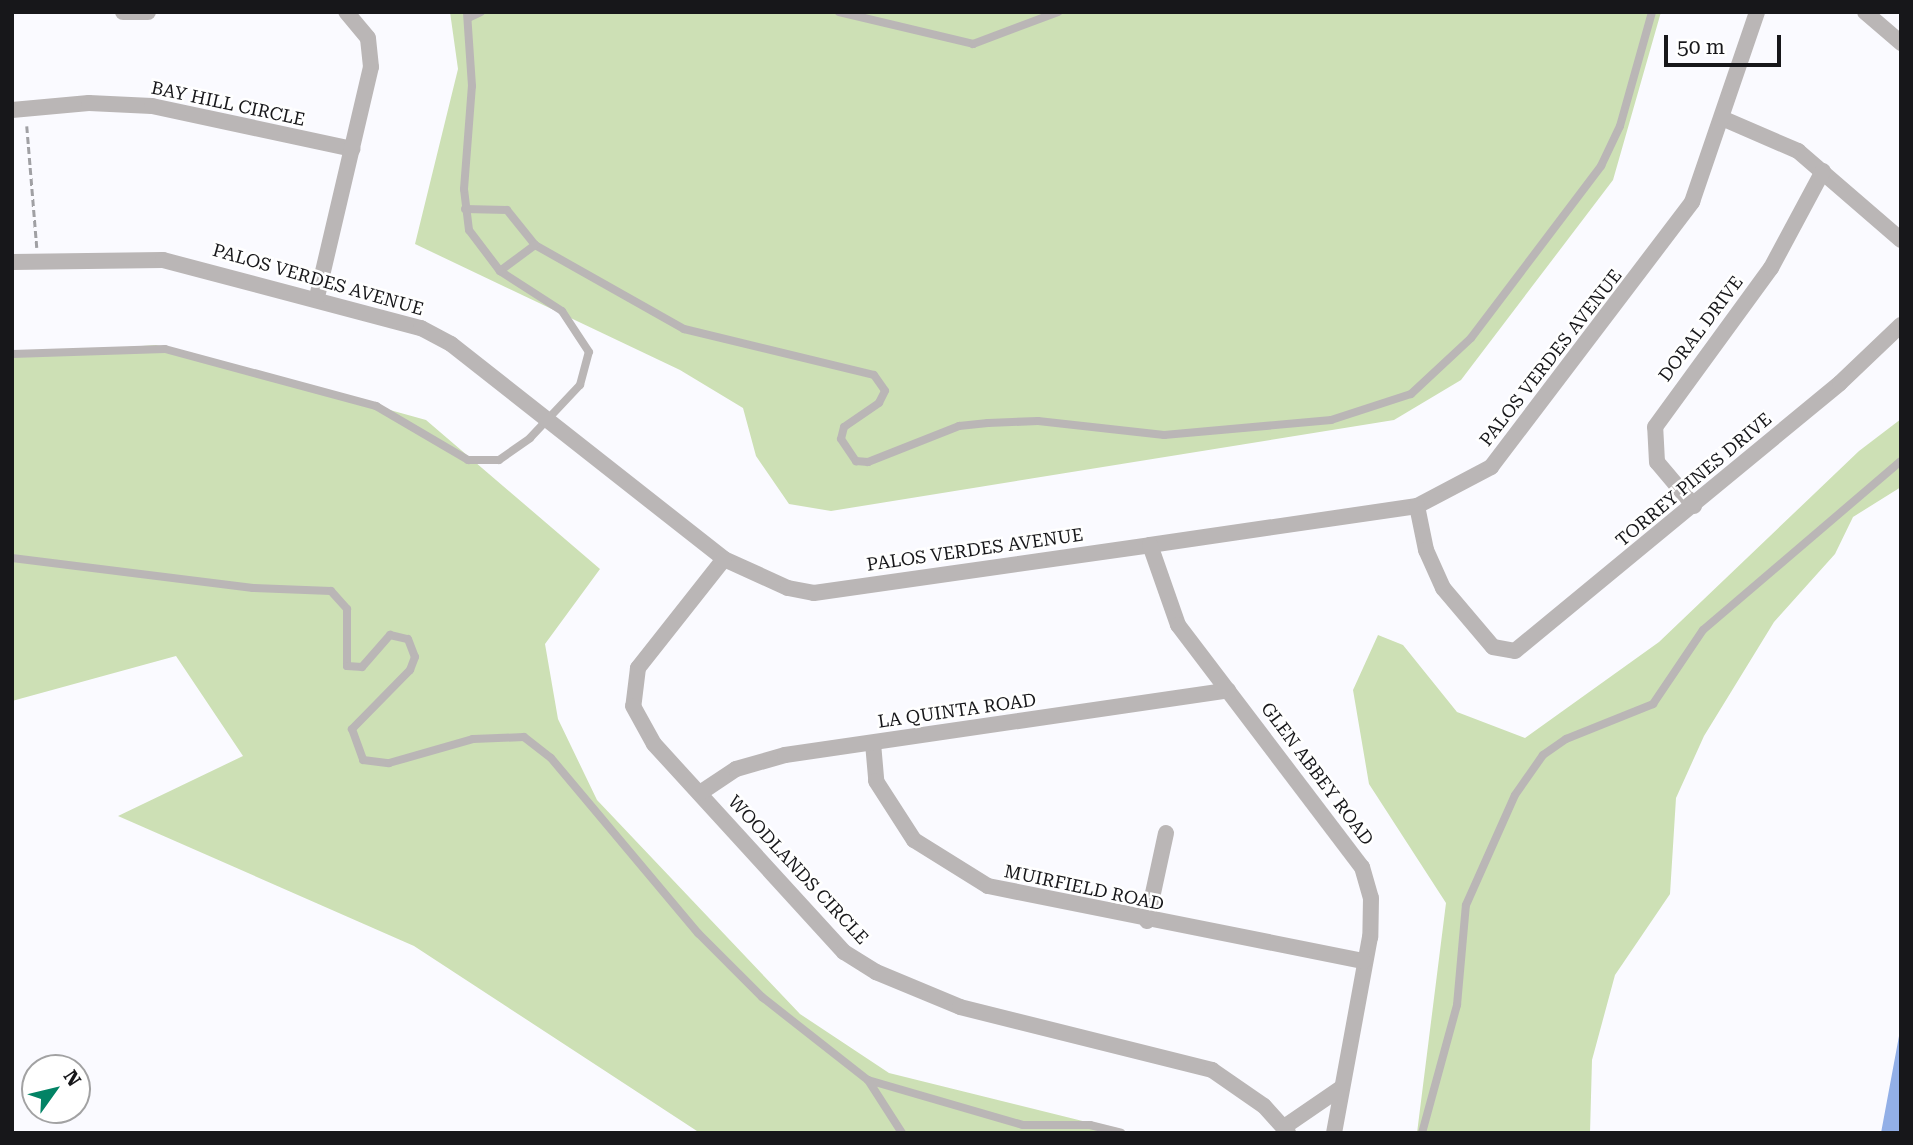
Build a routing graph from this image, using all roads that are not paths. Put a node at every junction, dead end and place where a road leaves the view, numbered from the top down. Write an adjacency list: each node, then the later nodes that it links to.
1 (123, 12): 2 (street)
2 (148, 12)
3 (346, 12): 15 (street)
4 (481, 12): 10 (lane)
5 (839, 12): 6 (lane)
6 (1058, 12)
7 (1652, 12): 19 (lane)
8 (1756, 12): 14 (street, PALOS VERDES AVENUE)
9 (1865, 12): 11 (street)
10 (467, 15): 17 (lane)
11 (1884, 18): 12 (street)
12 (1901, 43)
13 (19, 110): 15 (street, BAY HILL CIRCLE)
14 (1724, 119): 16 (street); 27 (street, PALOS VERDES AVENUE)
15 (352, 149): 22 (street)
16 (1823, 171): 18 (street); 28 (street, DORAL DRIVE)
17 (465, 209): 19 (lane); 21 (lane)
18 (1901, 240)
19 (535, 244): 21 (lane)
20 (12, 262): 22 (street, PALOS VERDES AVENUE)
21 (500, 271): 25 (lane)
22 (317, 297): 25 (street, PALOS VERDES AVENUE)
23 (1901, 324): 28 (street, TORREY PINES DRIVE)
24 (12, 354): 25 (lane)
25 (546, 419): 31 (street, PALOS VERDES AVENUE)
26 (1901, 461): 45 (lane)
27 (1417, 506): 28 (street, TORREY PINES DRIVE); 29 (street, PALOS VERDES AVENUE)
28 (1694, 506)
29 (1150, 545): 31 (street, PALOS VERDES AVENUE); 32 (street, GLEN ABBEY ROAD)
30 (12, 558): 38 (lane)
31 (724, 559): 34 (street, WOODLANDS CIRCLE)
32 (1228, 690): 33 (street, LA QUINTA ROAD); 37 (street, GLEN ABBEY ROAD)
33 (873, 743): 34 (street, LA QUINTA ROAD); 36 (street, MUIRFIELD ROAD)
34 (700, 793): 41 (street, WOODLANDS CIRCLE)
35 (1166, 833): 36 (street)
36 (1147, 922): 37 (street, MUIRFIELD ROAD)
37 (1364, 961): 39 (street, GLEN ABBEY ROAD)
38 (868, 1080): 40 (lane); 42 (lane)
39 (1341, 1088): 41 (street); 44 (street, GLEN ABBEY ROAD)
40 (1022, 1129): 43 (lane)
41 (1286, 1130)
42 (902, 1133)
43 (1121, 1133)
44 (1334, 1133)
45 (1422, 1133)

